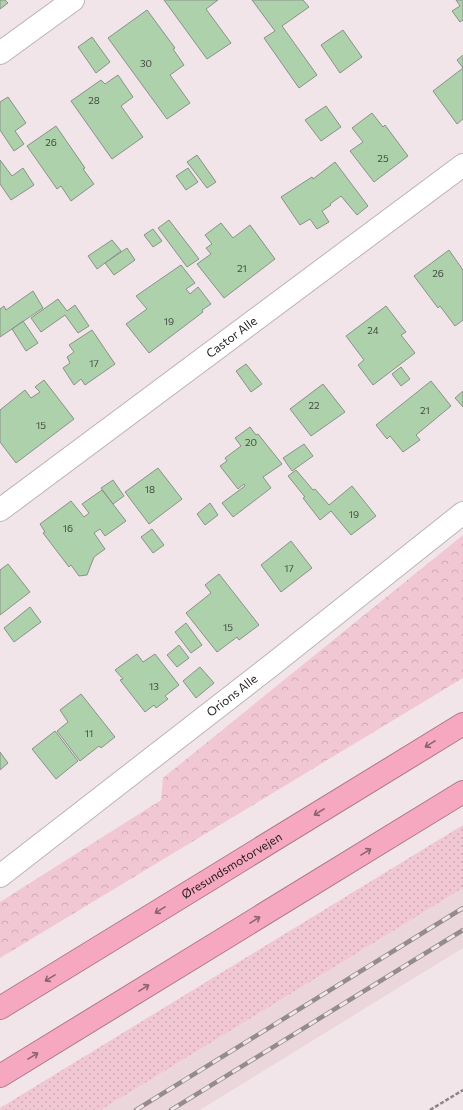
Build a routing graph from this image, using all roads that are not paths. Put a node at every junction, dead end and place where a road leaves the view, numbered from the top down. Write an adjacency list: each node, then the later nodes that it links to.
1 (73, 0): 2 (street)
2 (0, 53)
3 (462, 169): 4 (street, Castor Alle)
4 (0, 510)
5 (463, 513): 8 (street, Orions Alle)
6 (463, 724): 9 (highway, Øresundsmotorvejen, one-way to 9)
7 (463, 792): 10 (highway, one-way to 7)
8 (0, 876)
9 (0, 1008)
10 (0, 1076)

